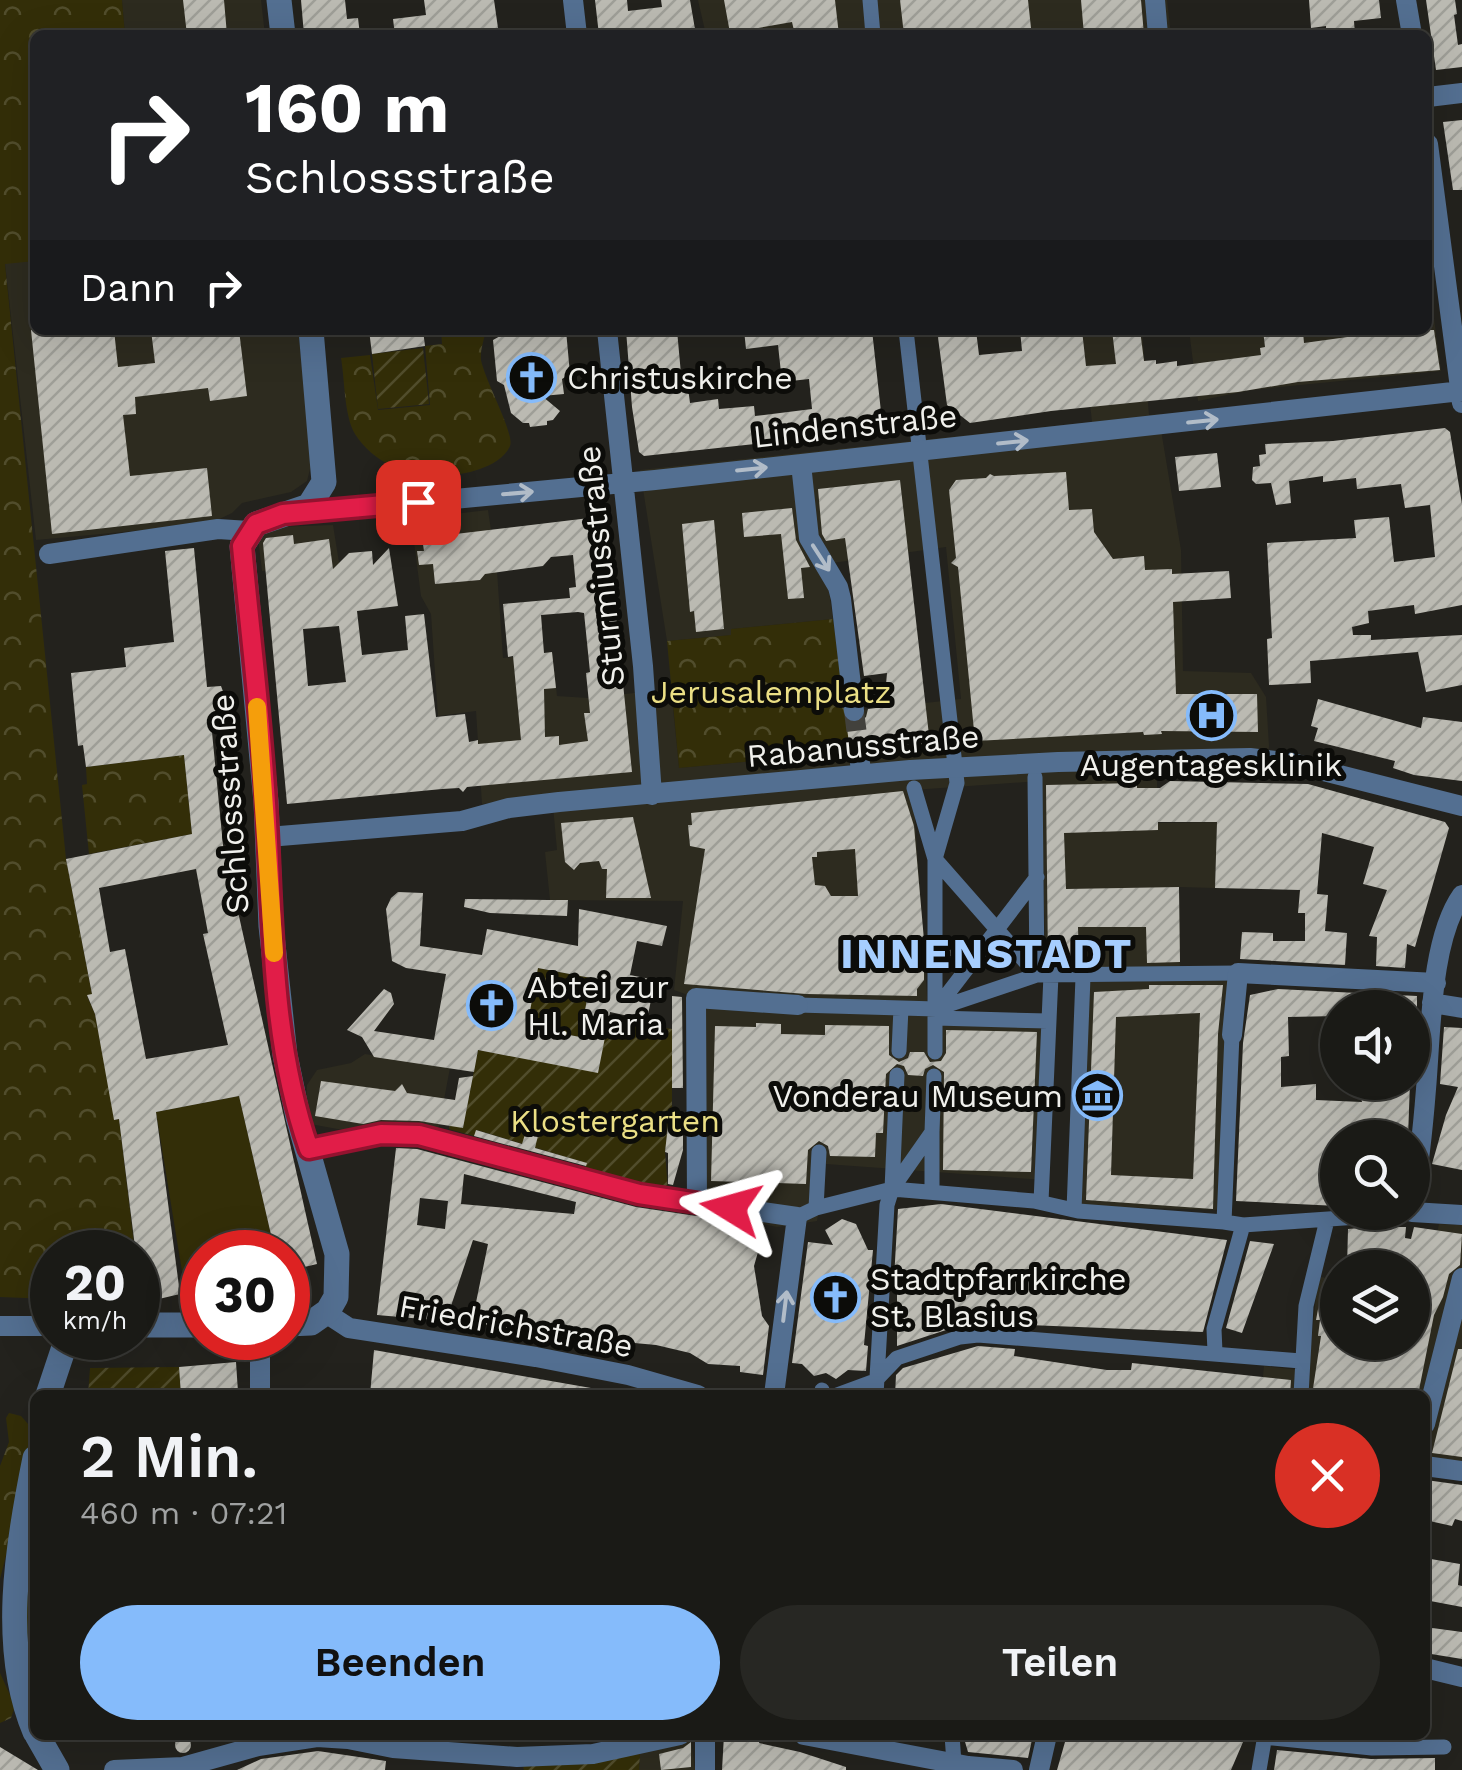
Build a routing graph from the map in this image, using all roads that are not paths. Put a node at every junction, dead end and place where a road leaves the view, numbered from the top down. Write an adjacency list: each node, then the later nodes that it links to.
1 (279, 0): 6 (street)
2 (573, 0): 7 (street)
3 (870, 0): 8 (street)
4 (1155, 0): 9 (street)
5 (1406, 0): 10 (street)
6 (282, 30)
7 (576, 30)
8 (873, 30)
9 (1158, 30)
10 (1411, 30)
11 (1462, 94): 12 (street)
12 (1432, 97)
13 (1432, 174): 17 (street)
14 (312, 335): 20 (street)
15 (607, 335): 21 (street, Sturmiusstraße)
16 (907, 335): 18 (street)
17 (1461, 395): 18 (street, Lindenstraße, one-way to 17)
18 (921, 452): 19 (street, Lindenstraße); 28 (street)
19 (800, 464): 21 (street, Lindenstraße, one-way to 19); 26 (street, one-way to 26)
20 (325, 472): 22 (street); 23 (street)
21 (621, 483): 22 (street, Lindenstraße, one-way to 21); 32 (street, Sturmiusstraße)
22 (351, 509): 23 (street, Lindenstraße)
23 (295, 514): 24 (street, Lindenstraße)
24 (253, 527): 25 (street); 34 (street, Schlossstraße)
25 (49, 554)
26 (854, 711)
27 (858, 751): 29 (street)
28 (955, 767): 29 (street, Rabanusstraße); 33 (street, Rabanusstraße); 35 (street)
29 (861, 774): 32 (street, Rabanusstraße)
30 (1035, 777): 36 (street)
31 (914, 788): 35 (street)
32 (652, 795): 34 (street, Rabanusstraße)
33 (1462, 806)
34 (268, 837): 56 (street, Schlossstraße)
35 (935, 859): 38 (street); 46 (street)
36 (1037, 877): 38 (street); 40 (street)
37 (1462, 895): 42 (street)
38 (997, 929): 40 (street); 46 (street)
39 (1238, 973): 41 (street); 42 (street); 49 (street)
40 (1044, 975): 41 (street); 46 (street); 47 (street)
41 (1084, 976): 48 (street)
42 (1434, 993): 45 (street); 54 (street)
43 (798, 1006): 44 (street); 61 (street)
44 (895, 1008): 46 (street); 50 (street)
45 (1462, 1008)
46 (936, 1014): 47 (street); 51 (street)
47 (1048, 1023): 48 (street); 60 (street)
48 (1083, 1027): 62 (street)
49 (1232, 1035): 67 (street)
50 (899, 1052)
51 (935, 1052)
52 (897, 1075): 59 (street)
53 (934, 1076): 55 (street)
54 (1423, 1120)
55 (932, 1132): 58 (street); 59 (street)
56 (309, 1149): 61 (street); 71 (street, Schlossstraße)
57 (818, 1152): 63 (street)
58 (932, 1192): 59 (street); 60 (street)
59 (890, 1197): 63 (street); 80 (street)
60 (1041, 1202): 62 (street)
61 (697, 1203): 63 (street)
62 (1074, 1210): 67 (street)
63 (806, 1213): 86 (street, one-way to 63)
64 (1430, 1213): 65 (street)
65 (1462, 1215)
66 (1320, 1220): 68 (street)
67 (1224, 1222): 68 (street)
68 (1243, 1225): 75 (street)
69 (1325, 1230): 79 (street)
70 (1462, 1278): 87 (street)
71 (326, 1313): 72 (street); 85 (street, Friedrichstraße)
72 (310, 1322)
73 (0, 1326): 74 (street)
74 (30, 1331)
75 (1215, 1352): 79 (street); 80 (street)
76 (56, 1360): 82 (street)
77 (64, 1360): 83 (street)
78 (260, 1360): 84 (street)
79 (1301, 1361): 81 (street)
80 (875, 1388)
81 (1301, 1388)
82 (49, 1390)
83 (66, 1390)
84 (260, 1390)
85 (681, 1390)
86 (775, 1390)
87 (1430, 1404)
88 (1430, 1467): 89 (street)
89 (1462, 1471)
90 (30, 1484): 93 (street)
91 (1430, 1669): 92 (street)
92 (1462, 1677)
93 (28, 1723)
94 (39, 1740): 109 (street)
95 (56, 1740): 109 (street)
96 (286, 1740): 105 (street)
97 (360, 1740): 106 (street)
98 (657, 1740): 106 (street)
99 (705, 1740): 111 (street)
100 (952, 1740): 108 (street)
101 (1045, 1740): 113 (street)
102 (1263, 1740): 114 (street)
103 (1336, 1740): 107 (street)
104 (865, 1741): 108 (street)
105 (230, 1744): 110 (street)
106 (463, 1745)
107 (1444, 1747)
108 (954, 1763): 112 (street)
109 (58, 1770)
110 (114, 1770)
111 (705, 1770)
112 (1013, 1770)
113 (1040, 1770)
114 (1259, 1770)

